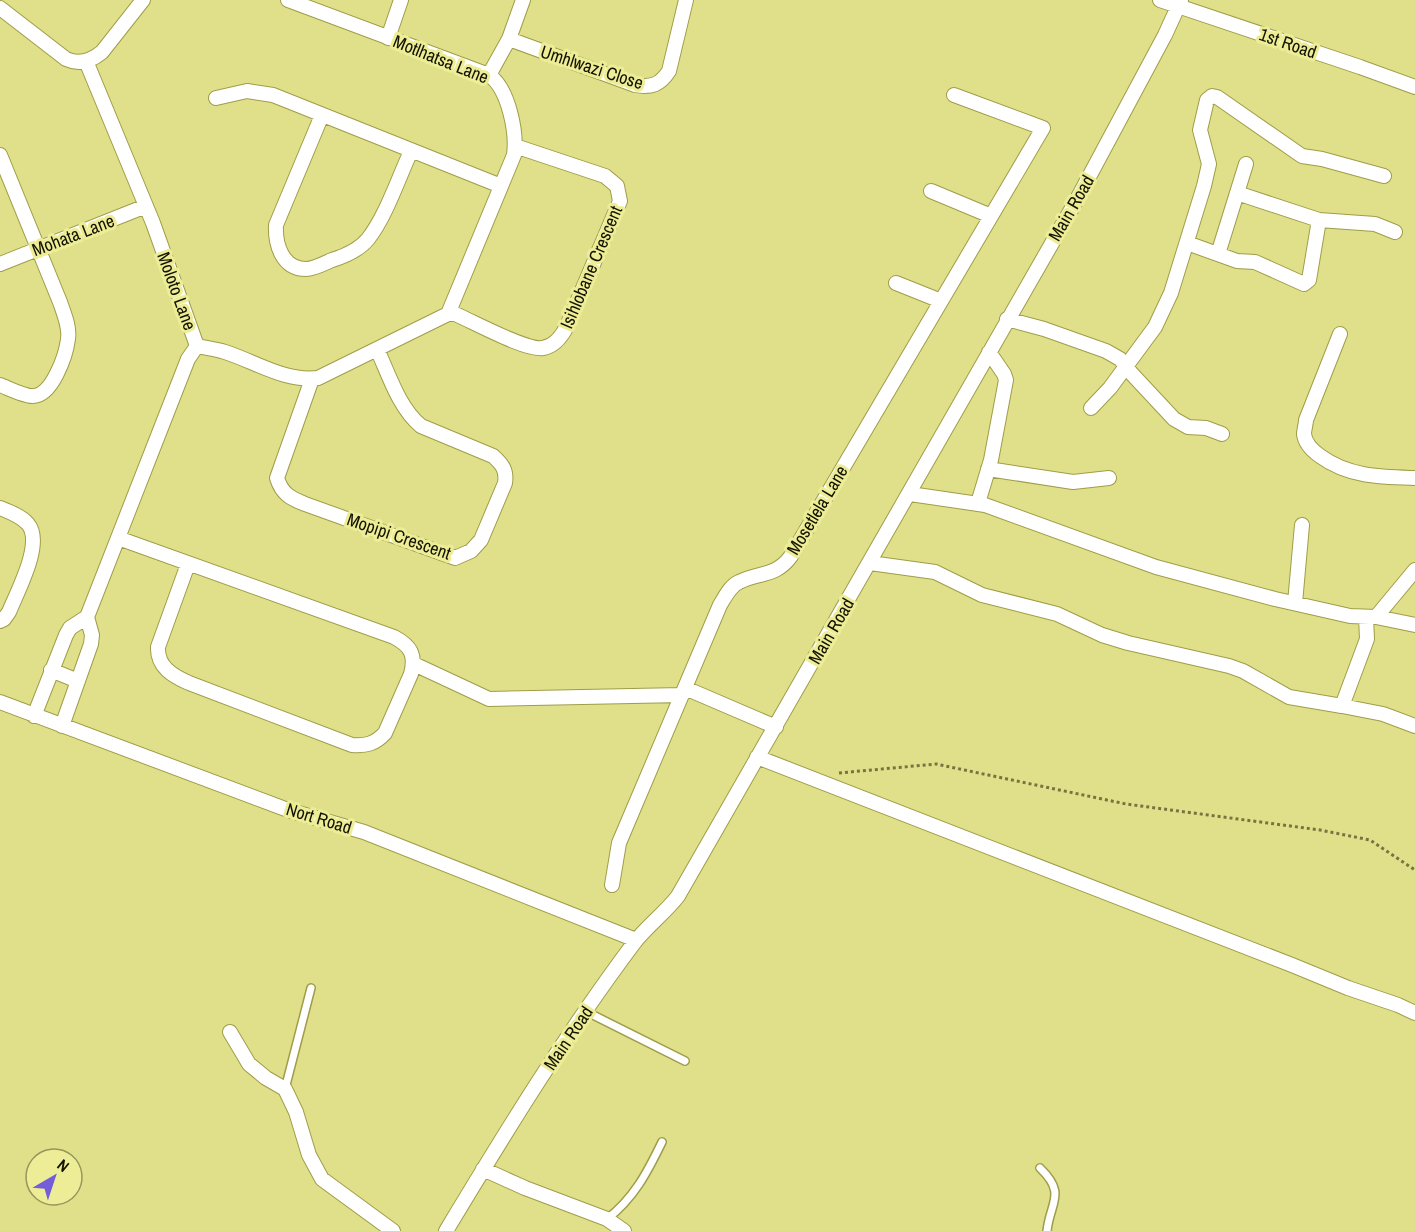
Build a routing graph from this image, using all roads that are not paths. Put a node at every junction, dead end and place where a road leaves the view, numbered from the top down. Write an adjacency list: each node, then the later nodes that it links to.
1 (143, 0): 11 (street)
2 (288, 0): 9 (street, Motlhatsa Lane)
3 (401, 0): 9 (street)
4 (523, 0): 10 (street)
5 (685, 0): 10 (street, Umhlwazi Close)
6 (1160, 0): 7 (street, 1st Road)
7 (1179, 3): 13 (street, 1st Road); 36 (street, Main Road)
8 (0, 8): 11 (street)
9 (388, 38): 12 (street, Motlhatsa Lane)
10 (509, 39): 12 (street)
11 (86, 61): 25 (street, Moloto Lane)
12 (489, 75): 17 (street, Motlhatsa Lane)
13 (1415, 87)
14 (954, 95): 26 (street, Mosetlela Lane)
15 (216, 98): 16 (street)
16 (322, 115): 18 (street); 18 (street)
17 (515, 146): 22 (street, Motlhatsa Lane); 35 (street, Isihlobane Crescent)
18 (411, 151): 22 (street)
19 (0, 155): 30 (street)
20 (1246, 164): 24 (street)
21 (1384, 176): 29 (street)
22 (501, 186): 35 (street, Motlhatsa Lane)
23 (931, 191): 26 (street)
24 (1237, 194): 27 (street); 31 (street)
25 (146, 206): 30 (street, Mohata Lane); 38 (street, Moloto Lane)
26 (991, 216): 34 (street, Mosetlela Lane)
27 (1319, 220): 28 (street); 31 (street)
28 (1395, 232)
29 (1187, 243): 31 (street); 41 (street)
30 (38, 249): 32 (street, Mohata Lane); 43 (street)
31 (1218, 254)
32 (0, 264)
33 (896, 283): 34 (street)
34 (941, 301): 65 (street, Mosetlela Lane)
35 (448, 314): 39 (street)
36 (1007, 319): 40 (street, Main Road); 41 (street)
37 (1340, 334): 48 (street)
38 (197, 346): 42 (street); 53 (street, Moloto Lane)
39 (377, 349): 42 (street); 42 (street, Mopipi Crescent)
40 (989, 352): 46 (street); 49 (street, Main Road)
41 (1126, 366): 44 (street); 45 (street)
42 (312, 379)
43 (0, 385)
44 (1090, 408)
45 (1222, 434)
46 (988, 469): 47 (street); 50 (street)
47 (1109, 478)
48 (1415, 478)
49 (910, 494): 50 (street); 54 (street, Main Road)
50 (978, 503): 57 (street)
51 (0, 508): 60 (street)
52 (1302, 525): 57 (street)
53 (118, 538): 55 (street); 58 (street, Moloto Lane)
54 (870, 563): 67 (street); 71 (street, Main Road)
55 (188, 564): 62 (street); 62 (street)
56 (1415, 570): 59 (street)
57 (1295, 603): 59 (street)
58 (87, 616): 63 (street); 64 (street)
59 (1371, 617): 61 (street); 67 (street)
60 (0, 621)
61 (1415, 625)
62 (414, 664): 65 (street)
63 (51, 670): 64 (street); 68 (street)
64 (78, 681): 69 (street)
65 (683, 691): 71 (street); 73 (street, Mosetlela Lane)
66 (0, 702): 68 (street, Nort Road)
67 (1342, 706): 70 (street)
68 (34, 716): 69 (street, Nort Road)
69 (62, 726): 74 (street, Nort Road)
70 (1415, 726)
71 (776, 727): 72 (street, Main Road)
72 (757, 757): 74 (street, Main Road); 77 (street)
73 (612, 885)
74 (636, 940): 76 (street, Main Road)
75 (311, 988): 80 (lane)
76 (585, 1011): 79 (lane); 83 (street, Main Road)
77 (1415, 1013)
78 (230, 1032): 80 (street)
79 (685, 1061)
80 (285, 1089): 85 (street)
81 (662, 1142): 84 (lane)
82 (1040, 1168): 88 (lane)
83 (483, 1169): 84 (street); 86 (street, Main Road)
84 (607, 1219): 87 (street)
85 (393, 1231)
86 (446, 1231)
87 (624, 1231)
88 (1047, 1231)

